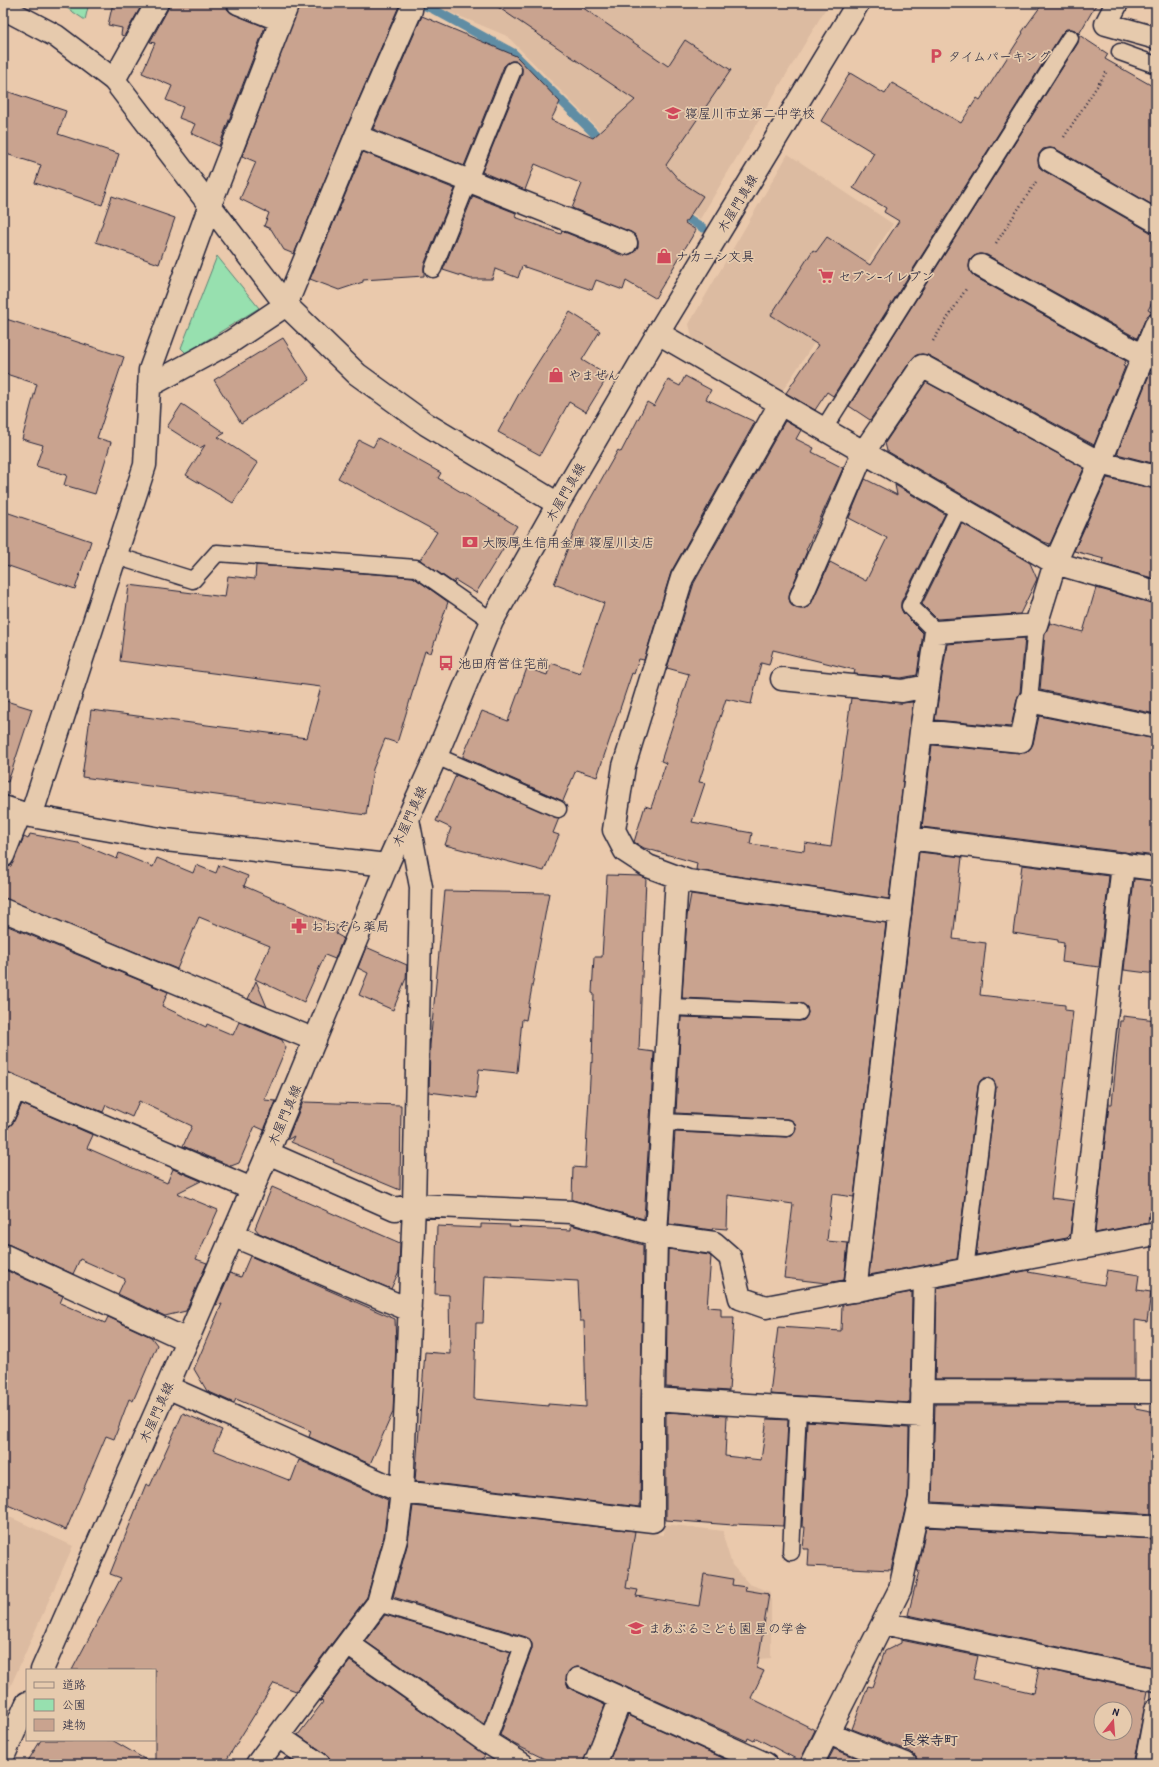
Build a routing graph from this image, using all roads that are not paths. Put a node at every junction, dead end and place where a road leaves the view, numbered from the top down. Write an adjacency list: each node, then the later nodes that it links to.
1 (157, 3): 13 (street)
2 (238, 3): 7 (street)
3 (858, 3): 24 (street, 木屋門真線)
4 (1117, 3): 9 (street)
5 (3, 8): 13 (street)
6 (411, 10): 14 (street)
7 (285, 12): 17 (street)
8 (1070, 38): 28 (lane)
9 (1156, 38)
10 (1120, 52): 11 (lane)
11 (1156, 65)
12 (513, 70): 16 (lane)
13 (114, 80): 17 (street)
14 (356, 136): 16 (street); 22 (street)
15 (1050, 160): 18 (street)
16 (468, 180): 19 (street); 21 (lane)
17 (210, 205): 22 (street); 26 (street)
18 (1156, 221)
19 (626, 243)
20 (981, 266): 25 (street)
21 (433, 268)
22 (286, 305): 26 (street); 32 (street)
23 (1156, 325): 25 (street)
24 (658, 333): 27 (street); 32 (street, 木屋門真線)
25 (1150, 357): 30 (street)
26 (149, 386): 34 (street)
27 (780, 404): 28 (street); 55 (street)
28 (823, 430): 29 (street)
29 (864, 453): 30 (street); 33 (street); 37 (street)
30 (1100, 463): 31 (street); 35 (street)
31 (1156, 477)
32 (558, 504): 38 (street, 木屋門真線)
33 (959, 507): 35 (street); 40 (lane)
34 (116, 556): 38 (lane); 48 (street)
35 (1055, 563): 36 (street); 39 (street)
36 (1156, 592)
37 (801, 597)
38 (492, 620): 46 (street, 木屋門真線)
39 (1036, 626): 40 (street); 43 (lane)
40 (936, 632): 42 (street)
41 (782, 679): 42 (street)
42 (928, 686): 45 (street)
43 (1029, 701): 44 (street); 45 (street)
44 (1156, 727)
45 (921, 731): 50 (street)
46 (436, 756): 47 (lane); 49 (street, 木屋門真線)
47 (558, 810)
48 (18, 812): 51 (street); 53 (street)
49 (408, 819): 53 (street, 木屋門真線); 68 (street)
50 (909, 838): 52 (street); 57 (street)
51 (3, 856)
52 (1123, 864): 54 (street); 72 (street)
53 (387, 865): 60 (street, 木屋門真線)
54 (1156, 869)
55 (677, 877): 57 (street); 58 (street)
56 (3, 910): 60 (street)
57 (900, 913): 76 (street)
58 (670, 1008): 59 (lane); 64 (street)
59 (799, 1012)
60 (315, 1040): 66 (street, 木屋門真線)
61 (9, 1086): 63 (street); 67 (street)
62 (987, 1087): 74 (lane)
63 (3, 1116)
64 (663, 1122): 65 (lane); 71 (street)
65 (787, 1128)
66 (268, 1153): 67 (street, 木屋門真線); 68 (street)
67 (252, 1189): 69 (street, 木屋門真線)
68 (414, 1205): 71 (street); 77 (street)
69 (232, 1234): 77 (street); 78 (street, 木屋門真線)
70 (1156, 1234): 72 (street)
71 (656, 1235): 76 (street); 82 (street)
72 (1081, 1248): 74 (street)
73 (3, 1255): 78 (street)
74 (965, 1270): 75 (street)
75 (925, 1278): 76 (street); 80 (street)
76 (855, 1291)
77 (410, 1310): 85 (street)
78 (187, 1340): 79 (street, 木屋門真線)
79 (167, 1387): 85 (street); 92 (street, 木屋門真線)
80 (922, 1391): 81 (street); 84 (street)
81 (1156, 1392)
82 (653, 1399): 83 (street); 85 (street)
83 (798, 1409): 84 (street); 88 (lane)
84 (922, 1416): 86 (street)
85 (402, 1492): 89 (street)
86 (917, 1514): 87 (street); 90 (street)
87 (1156, 1527)
88 (791, 1552)
89 (378, 1603): 91 (street); 100 (lane)
90 (883, 1623): 94 (street); 98 (street)
91 (348, 1644): 99 (street); 100 (street)
92 (42, 1669)
93 (578, 1679): 95 (street)
94 (1156, 1680)
95 (621, 1698): 105 (street); 106 (street)
96 (26, 1705): 101 (street)
97 (1156, 1710): 109 (street)
98 (828, 1733): 107 (street); 108 (street)
99 (278, 1736): 102 (street); 103 (street)
100 (487, 1742): 104 (street)
101 (3, 1757)
102 (256, 1764)
103 (319, 1764)
104 (522, 1764)
105 (596, 1764)
106 (766, 1764)
107 (812, 1764)
108 (906, 1764)
109 (1146, 1764)

